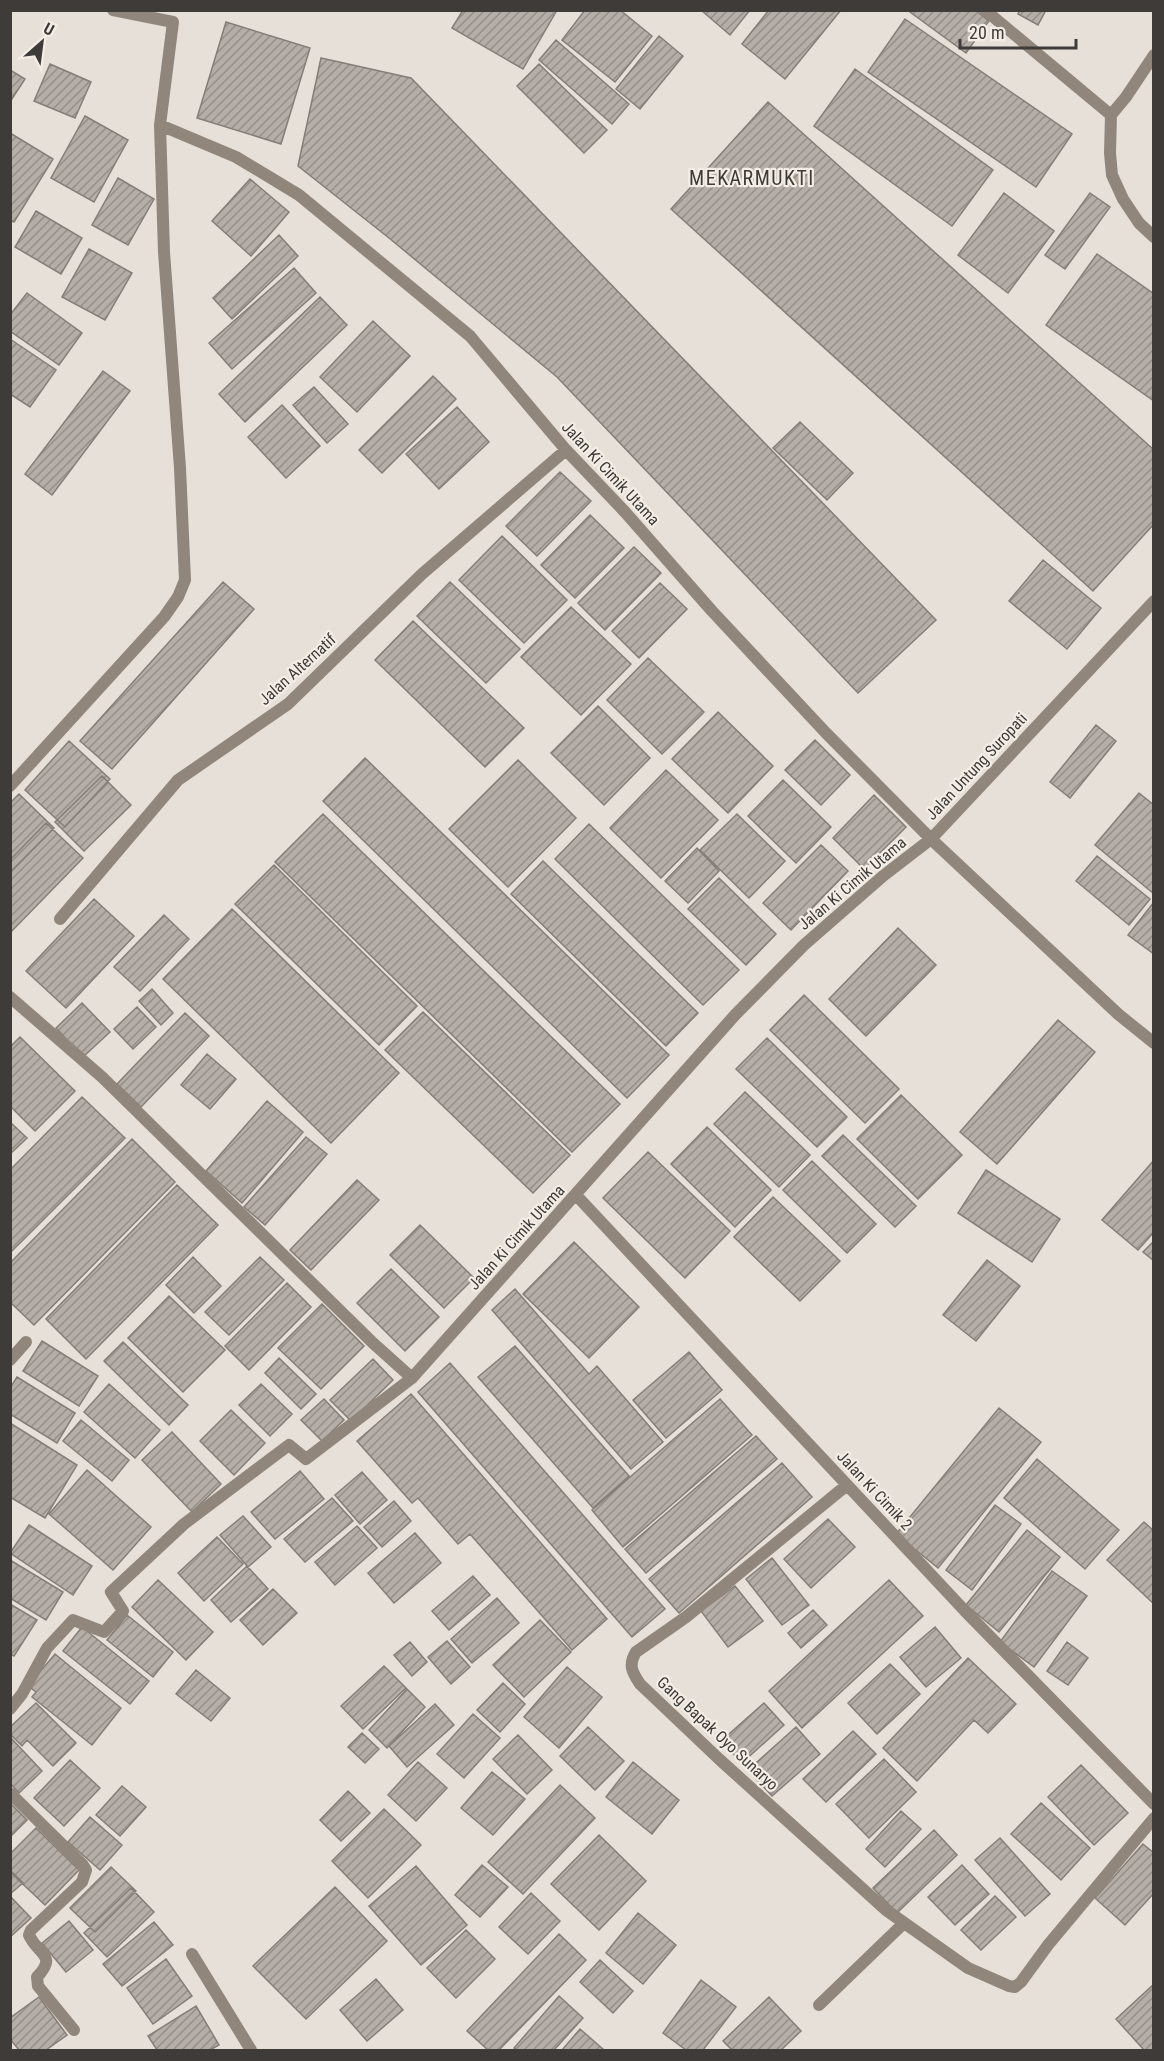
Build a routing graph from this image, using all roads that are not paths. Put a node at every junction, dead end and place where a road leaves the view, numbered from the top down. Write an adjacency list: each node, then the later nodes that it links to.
1 (113, 10): 5 (street)
2 (985, 10): 4 (street)
3 (1154, 55): 4 (street)
4 (1111, 115): 6 (street)
5 (160, 125): 7 (street, Jalan Ki Cimik Utama); 9 (street)
6 (1154, 237)
7 (566, 450): 10 (street, Jalan Ki Cimik Utama); 11 (street, Jalan Alternatif)
8 (1154, 601): 10 (street, Jalan Untung Suropati)
9 (10, 786)
10 (931, 839): 13 (street, Jalan Untung Suropati); 14 (street, Jalan Ki Cimik Utama)
11 (60, 919)
12 (10, 997): 17 (street)
13 (1154, 1043)
14 (576, 1195): 17 (street, Jalan Ki Cimik Utama); 18 (street, Jalan Ki Cimik 2)
15 (26, 1341): 16 (street)
16 (10, 1360)
17 (412, 1378): 19 (street, Jalan Ki Cimik Utama)
18 (847, 1485): 21 (street, Jalan Ki Cimik 2); 23 (street, Gang Bapak Oyo Sunaryo)
19 (10, 1709)
20 (10, 1793): 26 (street)
21 (1154, 1804)
22 (1154, 1818): 23 (street, Gang Bapak Oyo Sunaryo)
23 (904, 1923): 25 (street)
24 (192, 1954): 27 (street)
25 (819, 2005)
26 (74, 2030)
27 (251, 2050)

